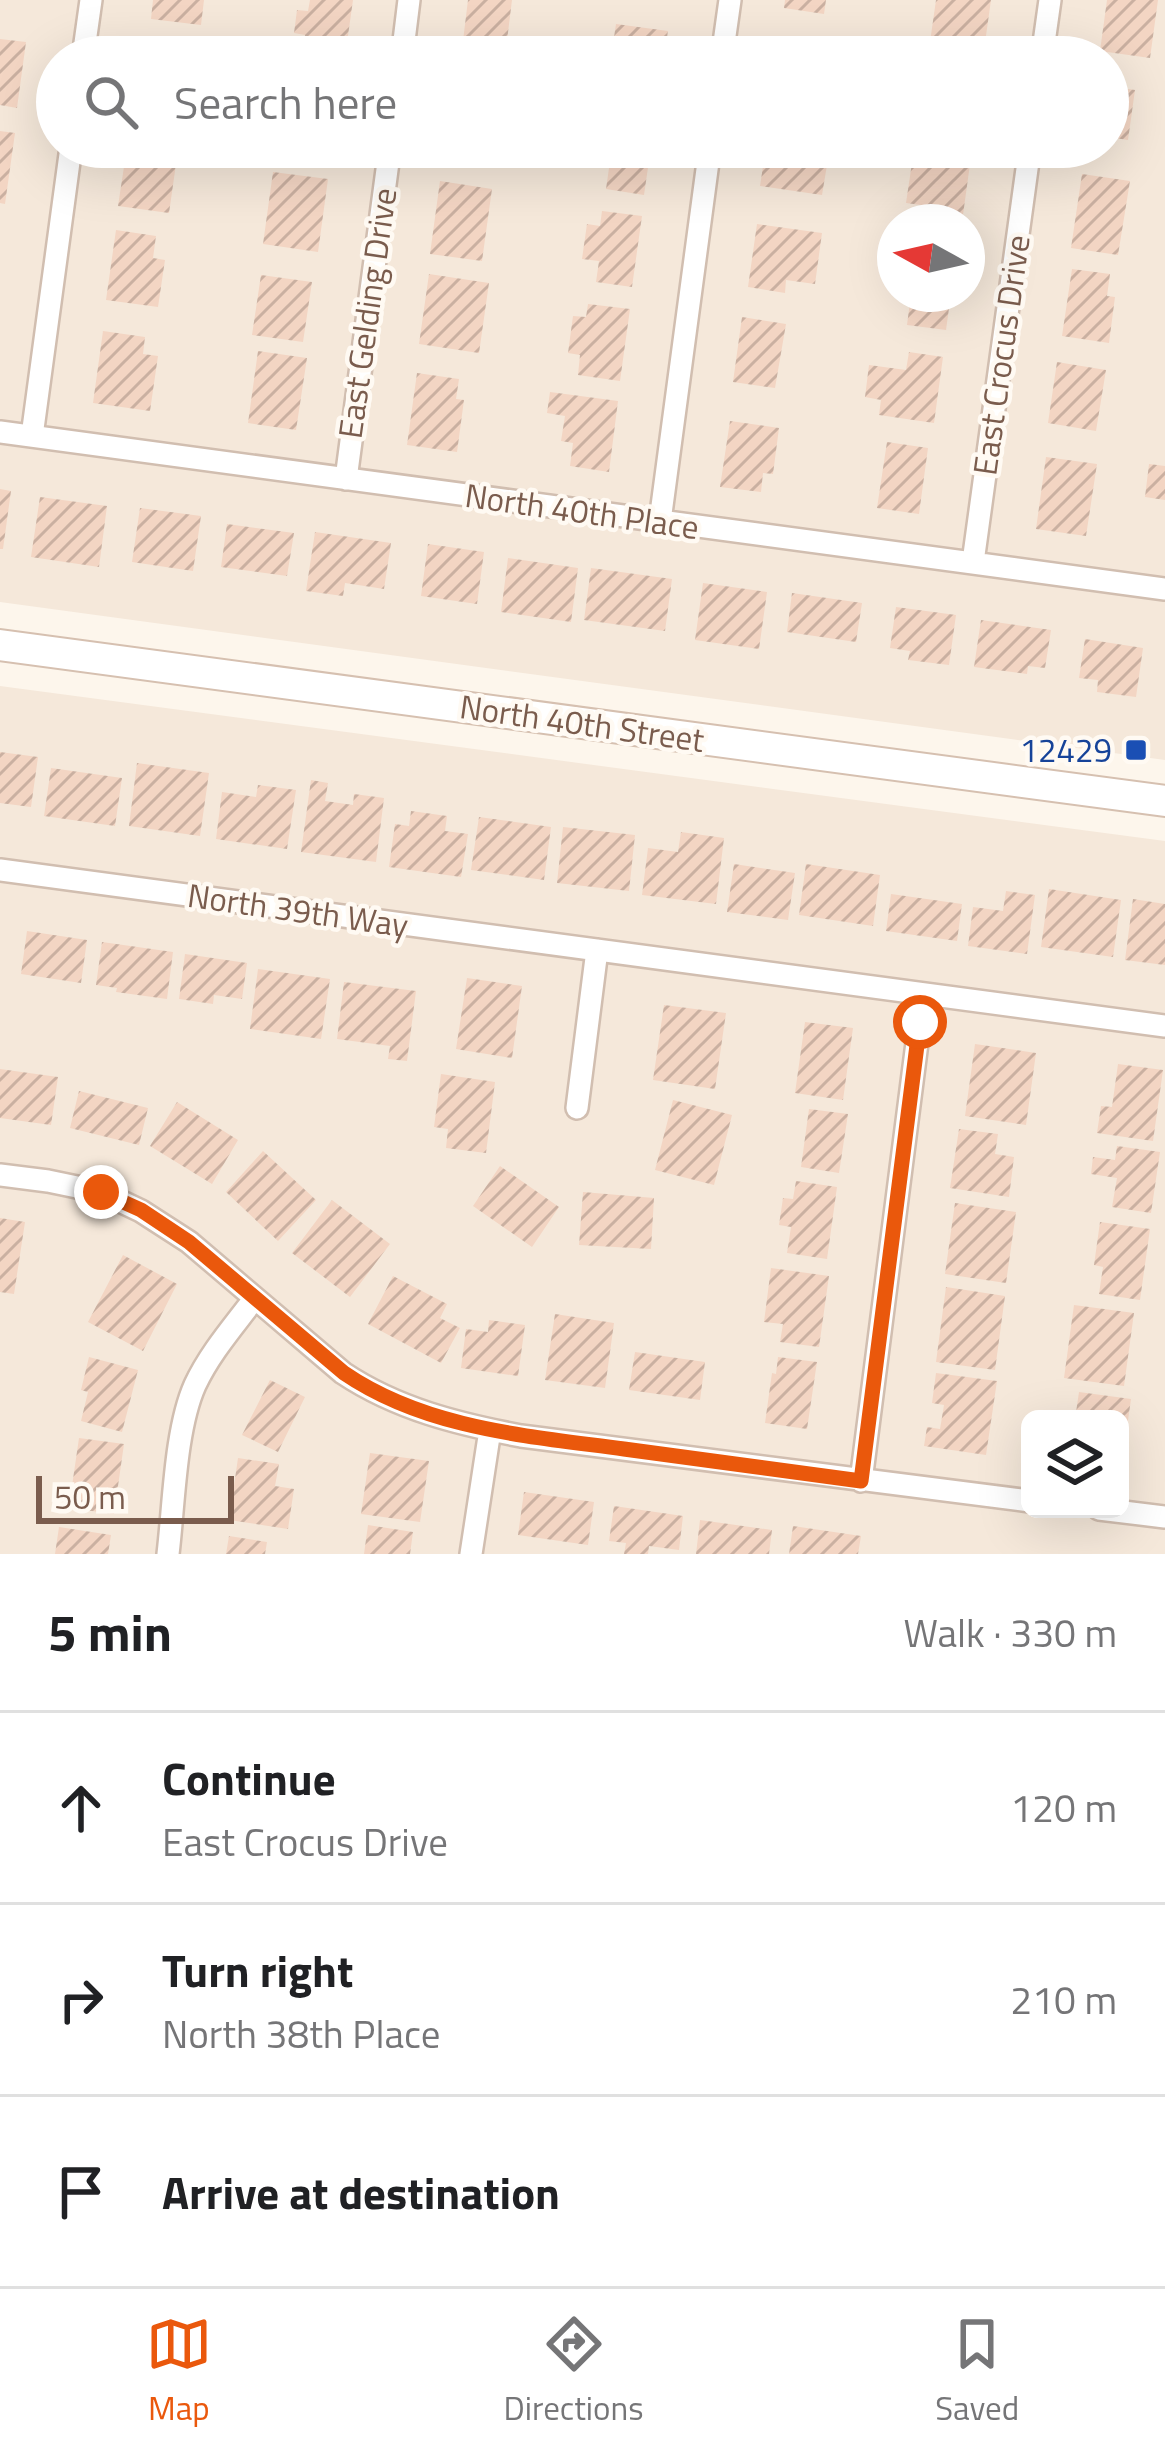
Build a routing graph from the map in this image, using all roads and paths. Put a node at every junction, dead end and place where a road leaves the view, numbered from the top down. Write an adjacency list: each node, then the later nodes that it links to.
1 (91, 0): 5 (street)
2 (409, 0): 6 (street)
3 (730, 0): 7 (street)
4 (1050, 0): 8 (street)
5 (86, 36)
6 (405, 36)
7 (725, 36)
8 (1045, 36)
9 (68, 168): 14 (street)
10 (387, 168): 15 (street, East Gelding Drive)
11 (707, 168): 16 (street)
12 (1027, 168): 17 (street, East Crocus Drive)
13 (0, 432): 14 (street, North 40th Place)
14 (32, 436): 15 (street, North 40th Place)
15 (346, 479): 16 (street, North 40th Place)
16 (660, 521): 17 (street, North 40th Place)
17 (973, 562): 18 (street, North 40th Place)
18 (1165, 589)
19 (0, 645): 20 (main road, North 40th Street)
20 (1165, 801)
21 (0, 870): 22 (street, North 39th Way)
22 (597, 950): 23 (street, North 39th Way); 25 (street)
23 (923, 996): 24 (street, North 39th Way); 29 (street)
24 (1165, 1026)
25 (577, 1108)
26 (0, 1175): 27 (street)
27 (254, 1299): 28 (street); 33 (street)
28 (490, 1430): 29 (street); 34 (street)
29 (861, 1481): 30 (street)
30 (1021, 1500)
31 (1129, 1513): 32 (street)
32 (1165, 1517)
33 (168, 1554)
34 (471, 1554)

